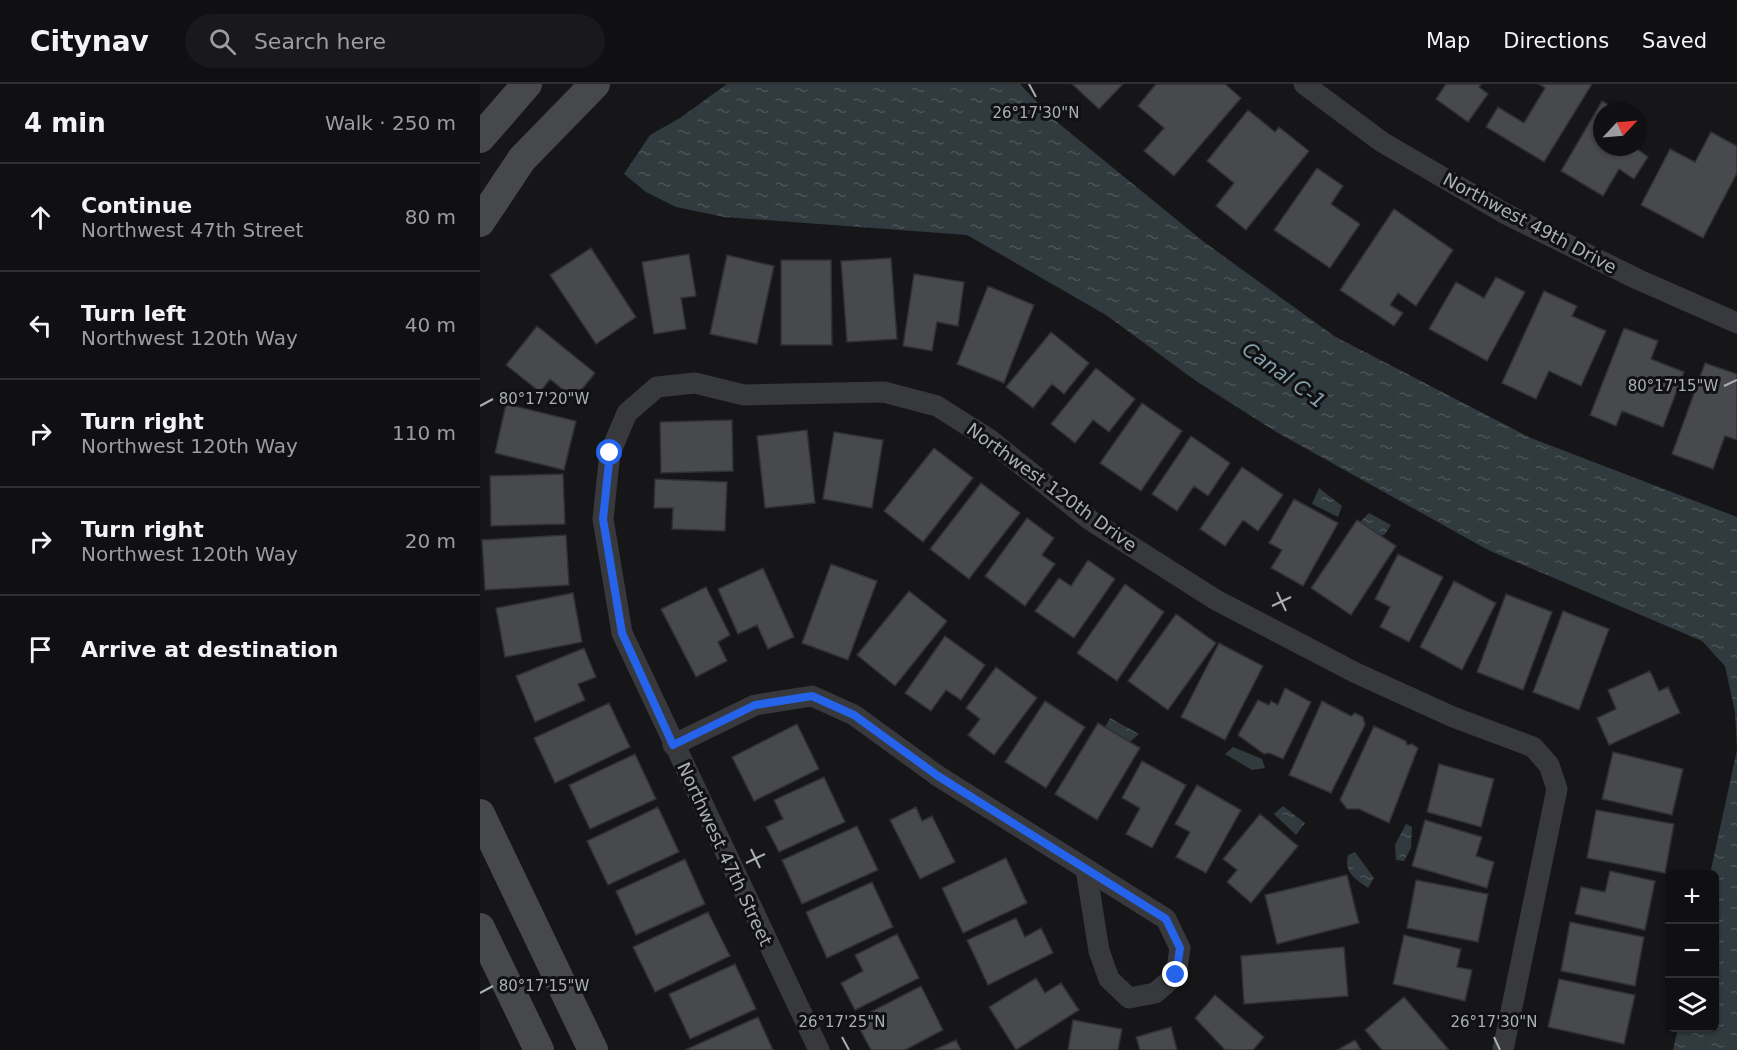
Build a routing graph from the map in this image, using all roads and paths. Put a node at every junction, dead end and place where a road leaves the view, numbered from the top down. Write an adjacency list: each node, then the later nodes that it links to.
1 (527, 84): 4 (street)
2 (595, 84): 5 (street)
3 (1304, 84): 6 (street, Northwest 49th Drive)
4 (480, 138)
5 (480, 222)
6 (1737, 323)
7 (627, 412): 8 (street, Northwest 47th Street); 15 (street, Northwest 120th Drive)
8 (673, 745): 10 (street); 14 (street, Northwest 47th Street)
9 (480, 814): 13 (street)
10 (1086, 869): 10 (street)
11 (480, 928): 12 (street)
12 (539, 1050)
13 (593, 1050)
14 (819, 1050)
15 (1503, 1050)

